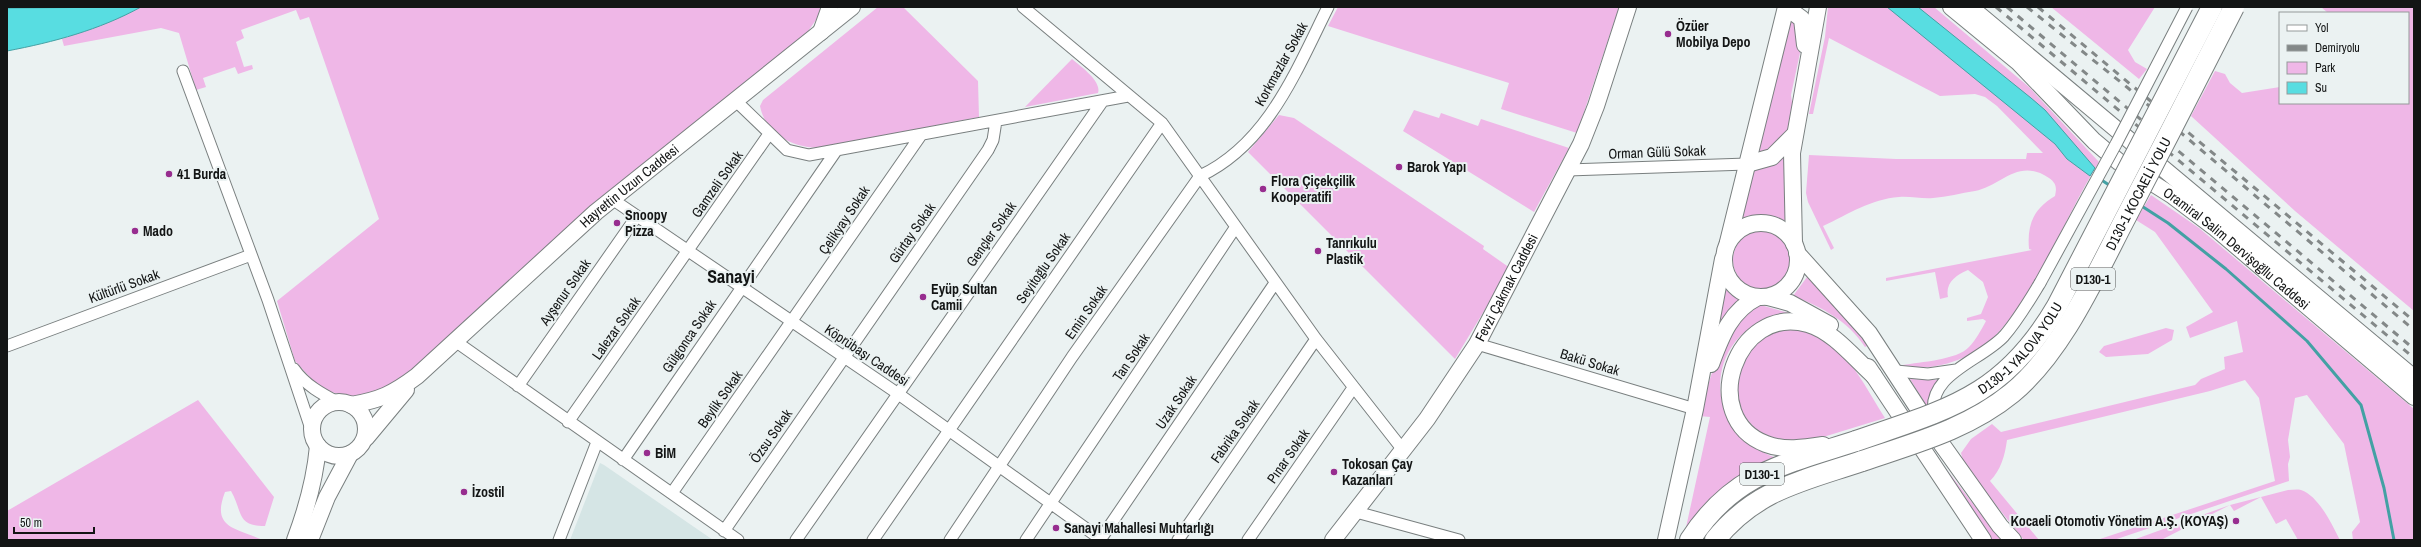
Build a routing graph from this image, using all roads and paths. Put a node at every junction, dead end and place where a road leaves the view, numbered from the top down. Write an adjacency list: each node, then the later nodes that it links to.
1 (830, 7): 13 (main road)
2 (852, 7): 13 (main road, Hayrettin Uzun Caddesi)
3 (1023, 7): 16 (street)
4 (1328, 7): 27 (street, Korkmazlar Sokak)
5 (1628, 7): 26 (main road, Fevzi Çakmak Caddesi)
6 (1786, 7): 15 (main road); 25 (main road)
7 (1818, 7): 15 (main road)
8 (1951, 7): 54 (main road, Oramiral Salim Dervişoğllu Caddesi)
9 (1970, 7): 50 (main road, Oramiral Salim Dervişoğllu Caddesi)
10 (2187, 7): 46 (street, bridge)
11 (2212, 7): 61 (highway, D130-1 YALOVA YOLU / D130-1, bridge)
12 (2234, 7): 72 (highway, D130-1 KOCAELİ YOLU / D130-1, bridge)
13 (821, 32): 17 (main road, Hayrettin Uzun Caddesi)
14 (183, 71): 34 (street)
15 (1804, 86): 21 (main road)
16 (1128, 96): 18 (street); 20 (street)
17 (736, 102): 22 (street); 28 (main road, Hayrettin Uzun Caddesi)
18 (1102, 102): 19 (street); 53 (street, Gençler Sokak)
19 (996, 121): 23 (street); 44 (street, Gürtay Sokak)
20 (1162, 123): 27 (street); 58 (street, Seyitoğlu Sokak)
21 (1796, 132): 25 (main road); 32 (main road)
22 (769, 134): 24 (street); 33 (street, Gamzeli Sokak)
23 (921, 135): 24 (street); 39 (street, Çelikyay Sokak)
24 (836, 151): 37 (street, Gülgonca Sokak)
25 (1747, 164): 26 (street, Orman Gülü Sokak); 31 (main road)
26 (1568, 170): 42 (main road, Fevzi Çakmak Caddesi)
27 (1200, 176): 30 (street); 67 (street, Emin Sokak)
28 (612, 199): 29 (street, Köprübaşı Caddesi); 41 (main road, Hayrettin Uzun Caddesi)
29 (637, 216): 33 (street, Köprübaşı Caddesi); 51 (street, Ayşenur Sokak)
30 (1235, 228): 36 (street); 69 (street, Tan Sokak)
31 (1728, 242): 32 (main road); 35 (main road)
32 (1796, 248): 38 (main road); 47 (main road)
33 (689, 251): 37 (street, Köprübaşı Caddesi); 57 (street, Lalezar Sokak)
34 (251, 255): 43 (street, Kültürlü Sokak); 45 (street)
35 (1723, 259): 38 (main road); 56 (main road)
36 (1275, 283): 40 (street); 81 (street, Uzak Sokak)
37 (741, 288): 39 (street, Köprübaşı Caddesi); 66 (street, Gülgonca Sokak)
38 (1763, 297): 49 (main road); 56 (main road)
39 (792, 322): 44 (street, Köprübaşı Caddesi); 68 (street, Beylik Sokak)
40 (1316, 339): 52 (street); 82 (street, Fabrika Sokak)
41 (455, 341): 48 (main road, Hayrettin Uzun Caddesi); 51 (street)
42 (1477, 344): 56 (street, Bakü Sokak); 64 (main road, Fevzi Çakmak Caddesi)
43 (7, 346)
44 (843, 358): 53 (street, Köprübaşı Caddesi); 71 (street, Özsu Sokak)
45 (287, 361): 55 (street); 62 (street)
46 (1957, 370): 47 (street); 60 (street)
47 (1896, 371): 60 (main road)
48 (417, 376): 55 (main road); 59 (main road)
49 (1874, 376): 61 (main road); 88 (main road)
50 (2414, 378)
51 (518, 386): 57 (street)
52 (1353, 388): 64 (street); 83 (street, Pınar Sokak)
53 (897, 393): 58 (street, Köprübaşı Caddesi); 77 (street, Gençler Sokak)
54 (2414, 397)
55 (345, 404): 59 (main road); 62 (main road)
56 (1695, 409): 86 (main road)
57 (568, 422): 63 (street)
58 (949, 431): 67 (street, Köprübaşı Caddesi); 78 (street, Seyitoğlu Sokak)
59 (366, 438): 65 (main road)
60 (1938, 438): 89 (main road)
61 (1856, 441): 87 (highway, D130-1 YALOVA YOLU / D130-1)
62 (316, 442): 65 (main road); 73 (main road)
63 (597, 442): 66 (street); 75 (street)
64 (1403, 450): 70 (main road, Fevzi Çakmak Caddesi)
65 (350, 454): 74 (main road)
66 (623, 460): 68 (street)
67 (999, 466): 69 (street, Köprübaşı Caddesi); 79 (street, Emin Sokak)
68 (672, 493): 71 (street)
69 (1051, 503): 80 (street, Tan Sokak); 81 (street, Köprübaşı Caddesi)
70 (1356, 512): 84 (main road, Fevzi Çakmak Caddesi); 85 (street)
71 (724, 531): 76 (street)
72 (1720, 536)
73 (295, 540)
74 (310, 540)
75 (559, 540)
76 (738, 540)
77 (796, 540)
78 (873, 540)
79 (950, 540)
80 (1026, 540)
81 (1101, 540)
82 (1178, 540)
83 (1248, 540)
84 (1333, 540)
85 (1459, 540)
86 (1666, 540)
87 (1690, 540)
88 (1983, 540)
89 (2013, 540)

